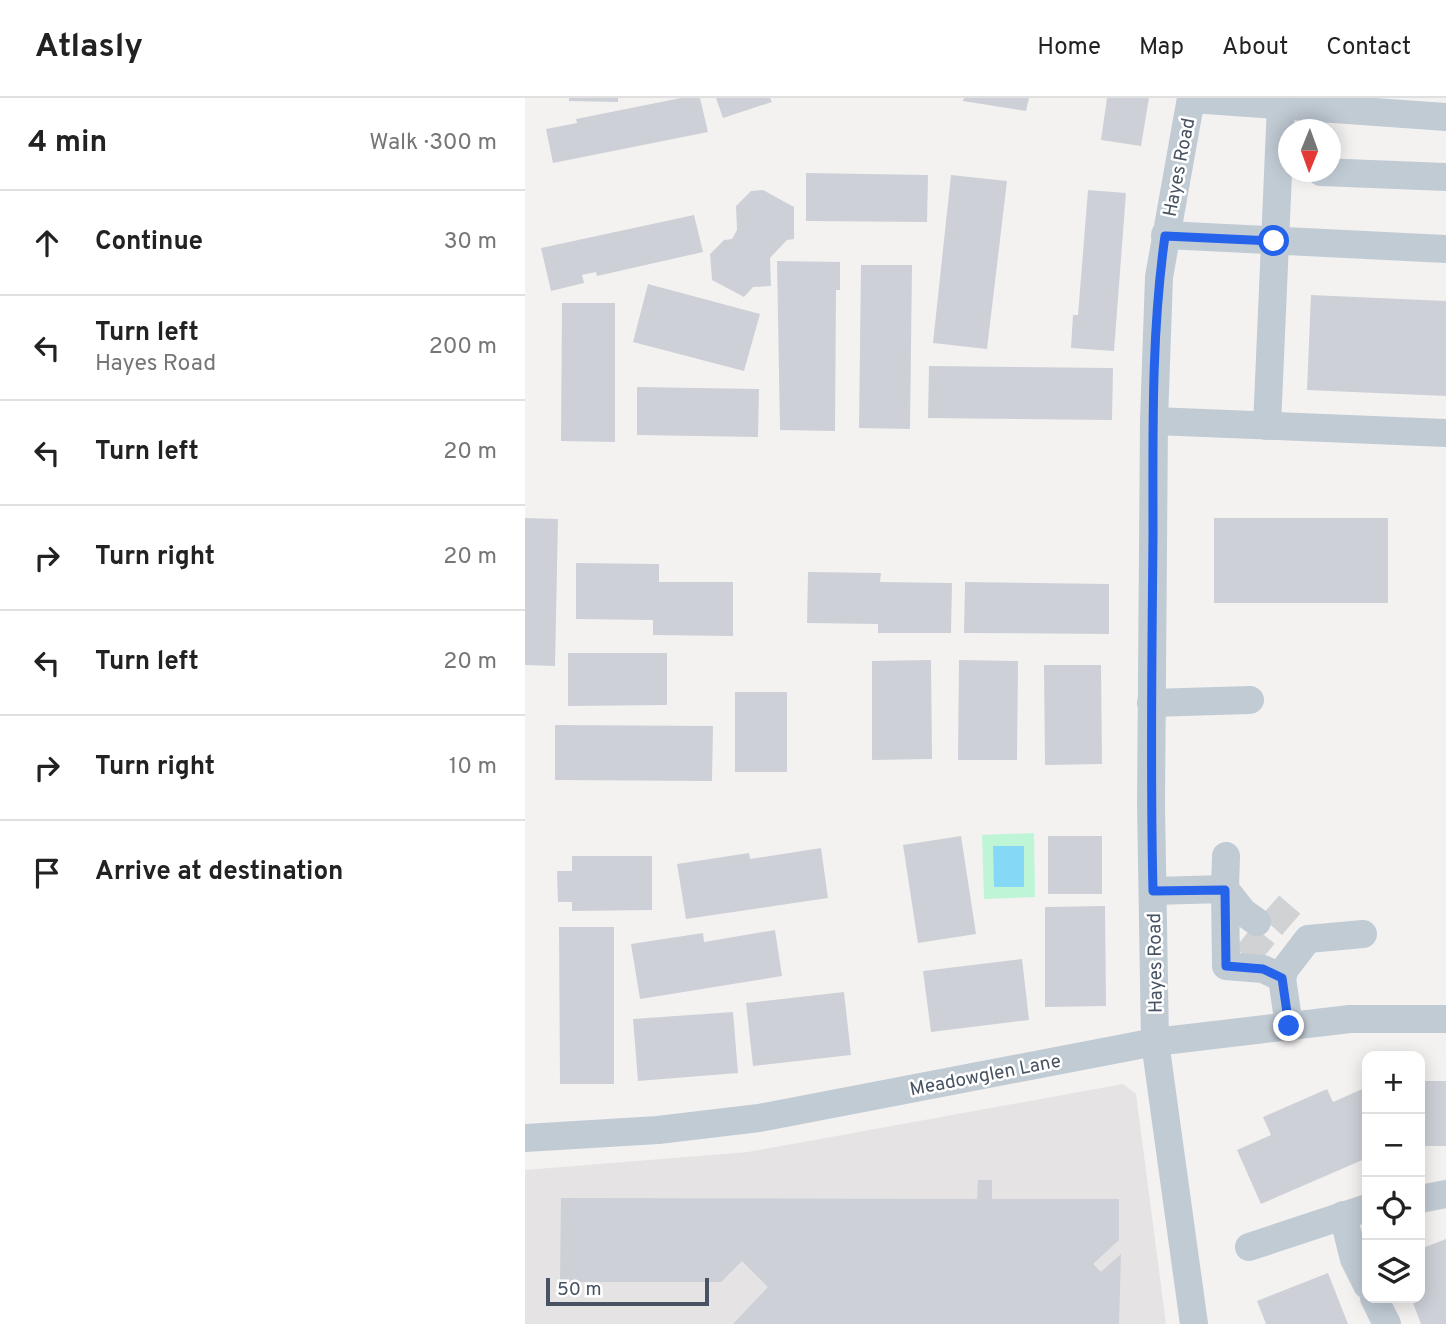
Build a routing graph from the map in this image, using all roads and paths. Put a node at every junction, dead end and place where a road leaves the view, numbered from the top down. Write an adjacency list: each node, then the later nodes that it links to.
1 (1191, 98): 2 (street); 7 (street, Hayes Road)
2 (1300, 104): 3 (street)
3 (1446, 117)
4 (1341, 173): 5 (street)
5 (1446, 177)
6 (1281, 182): 8 (street)
7 (1165, 236): 8 (street); 10 (street, Hayes Road)
8 (1274, 241): 9 (street); 11 (street)
9 (1446, 248)
10 (1154, 421): 11 (street); 14 (street, Hayes Road)
11 (1267, 426): 12 (street)
12 (1446, 433)
13 (1250, 700): 14 (street)
14 (1151, 703): 17 (street, Hayes Road)
15 (1226, 856): 16 (street)
16 (1225, 890): 17 (street); 18 (street); 20 (street)
17 (1153, 891): 23 (street, Hayes Road)
18 (1253, 919)
19 (1363, 934): 20 (street)
20 (1288, 952): 22 (street)
21 (1446, 1019): 22 (street, Meadowglen Lane)
22 (1289, 1026): 23 (street, Meadowglen Lane)
23 (1155, 1042): 24 (street, Meadowglen Lane); 31 (street, Hayes Road)
24 (525, 1139)
25 (1446, 1194): 26 (street)
26 (1425, 1198)
27 (1355, 1211): 28 (street); 29 (street)
28 (1249, 1247)
29 (1362, 1275)
30 (1376, 1303): 32 (street)
31 (1194, 1324)
32 (1387, 1324)

